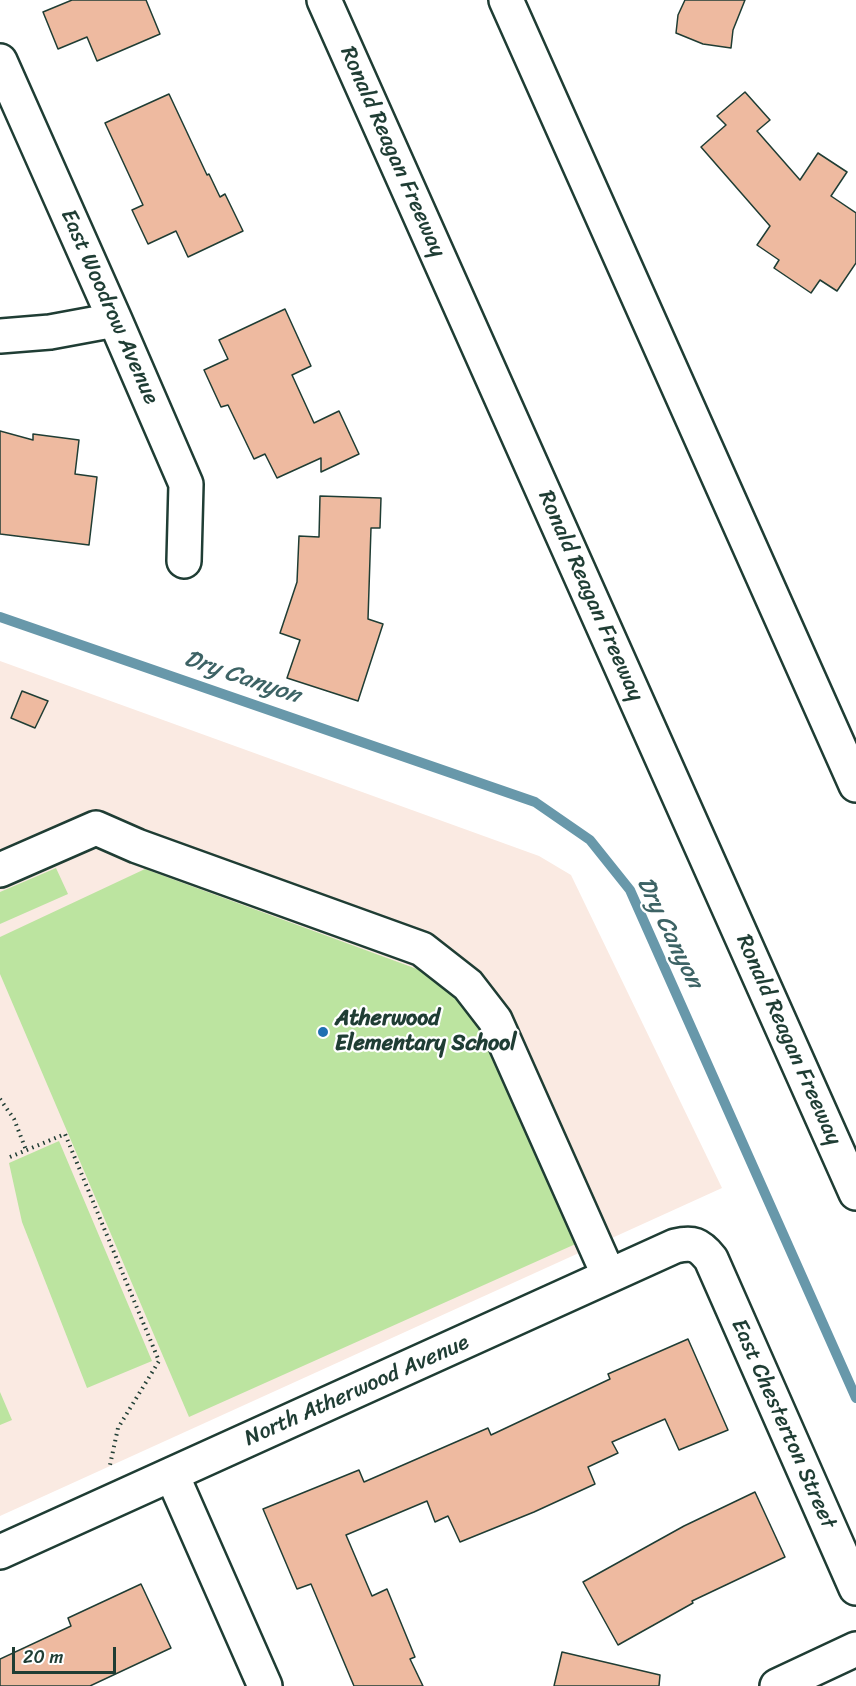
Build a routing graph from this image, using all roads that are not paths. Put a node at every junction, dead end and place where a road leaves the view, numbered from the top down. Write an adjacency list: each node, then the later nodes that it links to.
1 (324, 0): 9 (main road, Ronald Reagan Freeway)
2 (506, 0): 7 (main road)
3 (0, 61): 4 (main road, East Woodrow Avenue)
4 (115, 320): 5 (main road); 6 (main road, East Woodrow Avenue)
5 (0, 336)
6 (184, 561)
7 (856, 785)
8 (0, 870): 11 (main road)
9 (856, 1193)
10 (711, 1259): 11 (main road, North Atherwood Avenue); 14 (main road, East Chesterton Street)
11 (609, 1276): 12 (main road, North Atherwood Avenue)
12 (171, 1475): 13 (main road, North Atherwood Avenue); 16 (main road)
13 (0, 1552)
14 (856, 1588)
15 (856, 1649): 17 (main road)
16 (265, 1686)
17 (777, 1686)

